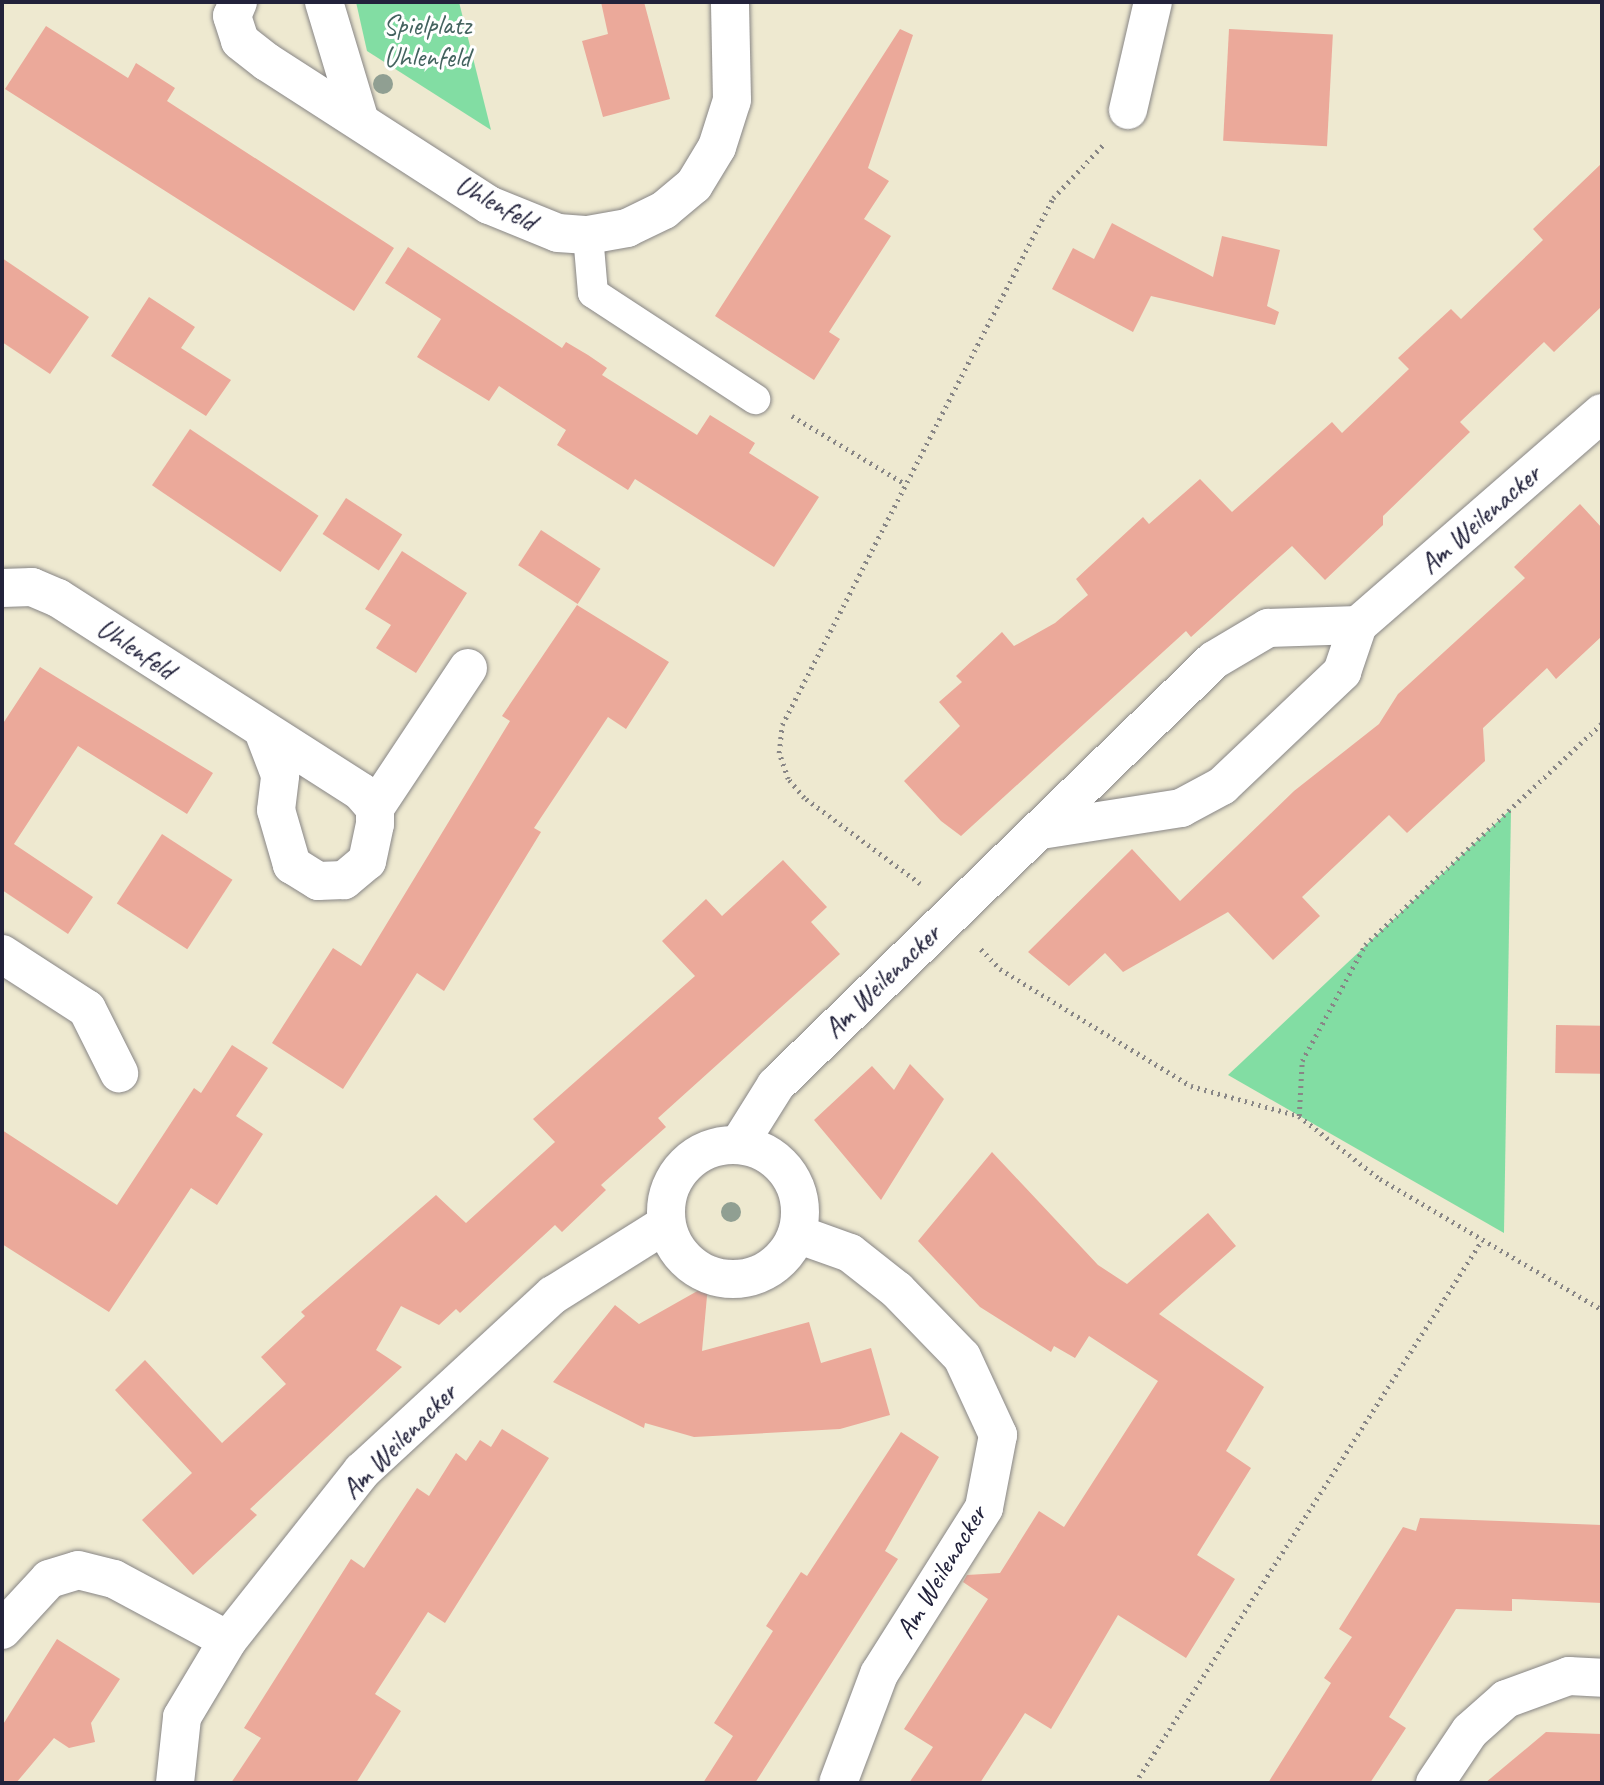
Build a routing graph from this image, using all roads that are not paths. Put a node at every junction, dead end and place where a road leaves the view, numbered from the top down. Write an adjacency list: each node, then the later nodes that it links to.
1 (237, 2): 6 (street, Uhlenfeld)
2 (324, 2): 6 (street)
3 (730, 2): 7 (street, Uhlenfeld)
4 (1153, 2): 5 (street)
5 (1128, 110)
6 (360, 121): 7 (street, Uhlenfeld)
7 (588, 235): 8 (lane)
8 (755, 398)
9 (1602, 413): 11 (street, Am Weilenacker)
10 (2, 587): 13 (street, Uhlenfeld)
11 (1358, 625): 15 (street, Am Weilenacker); 15 (street)
12 (468, 668): 14 (street)
13 (264, 733): 14 (street, Uhlenfeld); 14 (street)
14 (374, 808)
15 (1041, 830): 18 (street, Am Weilenacker)
16 (2, 954): 17 (street)
17 (119, 1073)
18 (739, 1144): 19 (street); 20 (street)
19 (666, 1224): 20 (street); 22 (street, Am Weilenacker)
20 (797, 1234): 25 (street, Am Weilenacker)
21 (2, 1630): 22 (street)
22 (228, 1640): 24 (street, Am Weilenacker)
23 (1602, 1678): 26 (street)
24 (175, 1783)
25 (838, 1783)
26 (1435, 1783)

